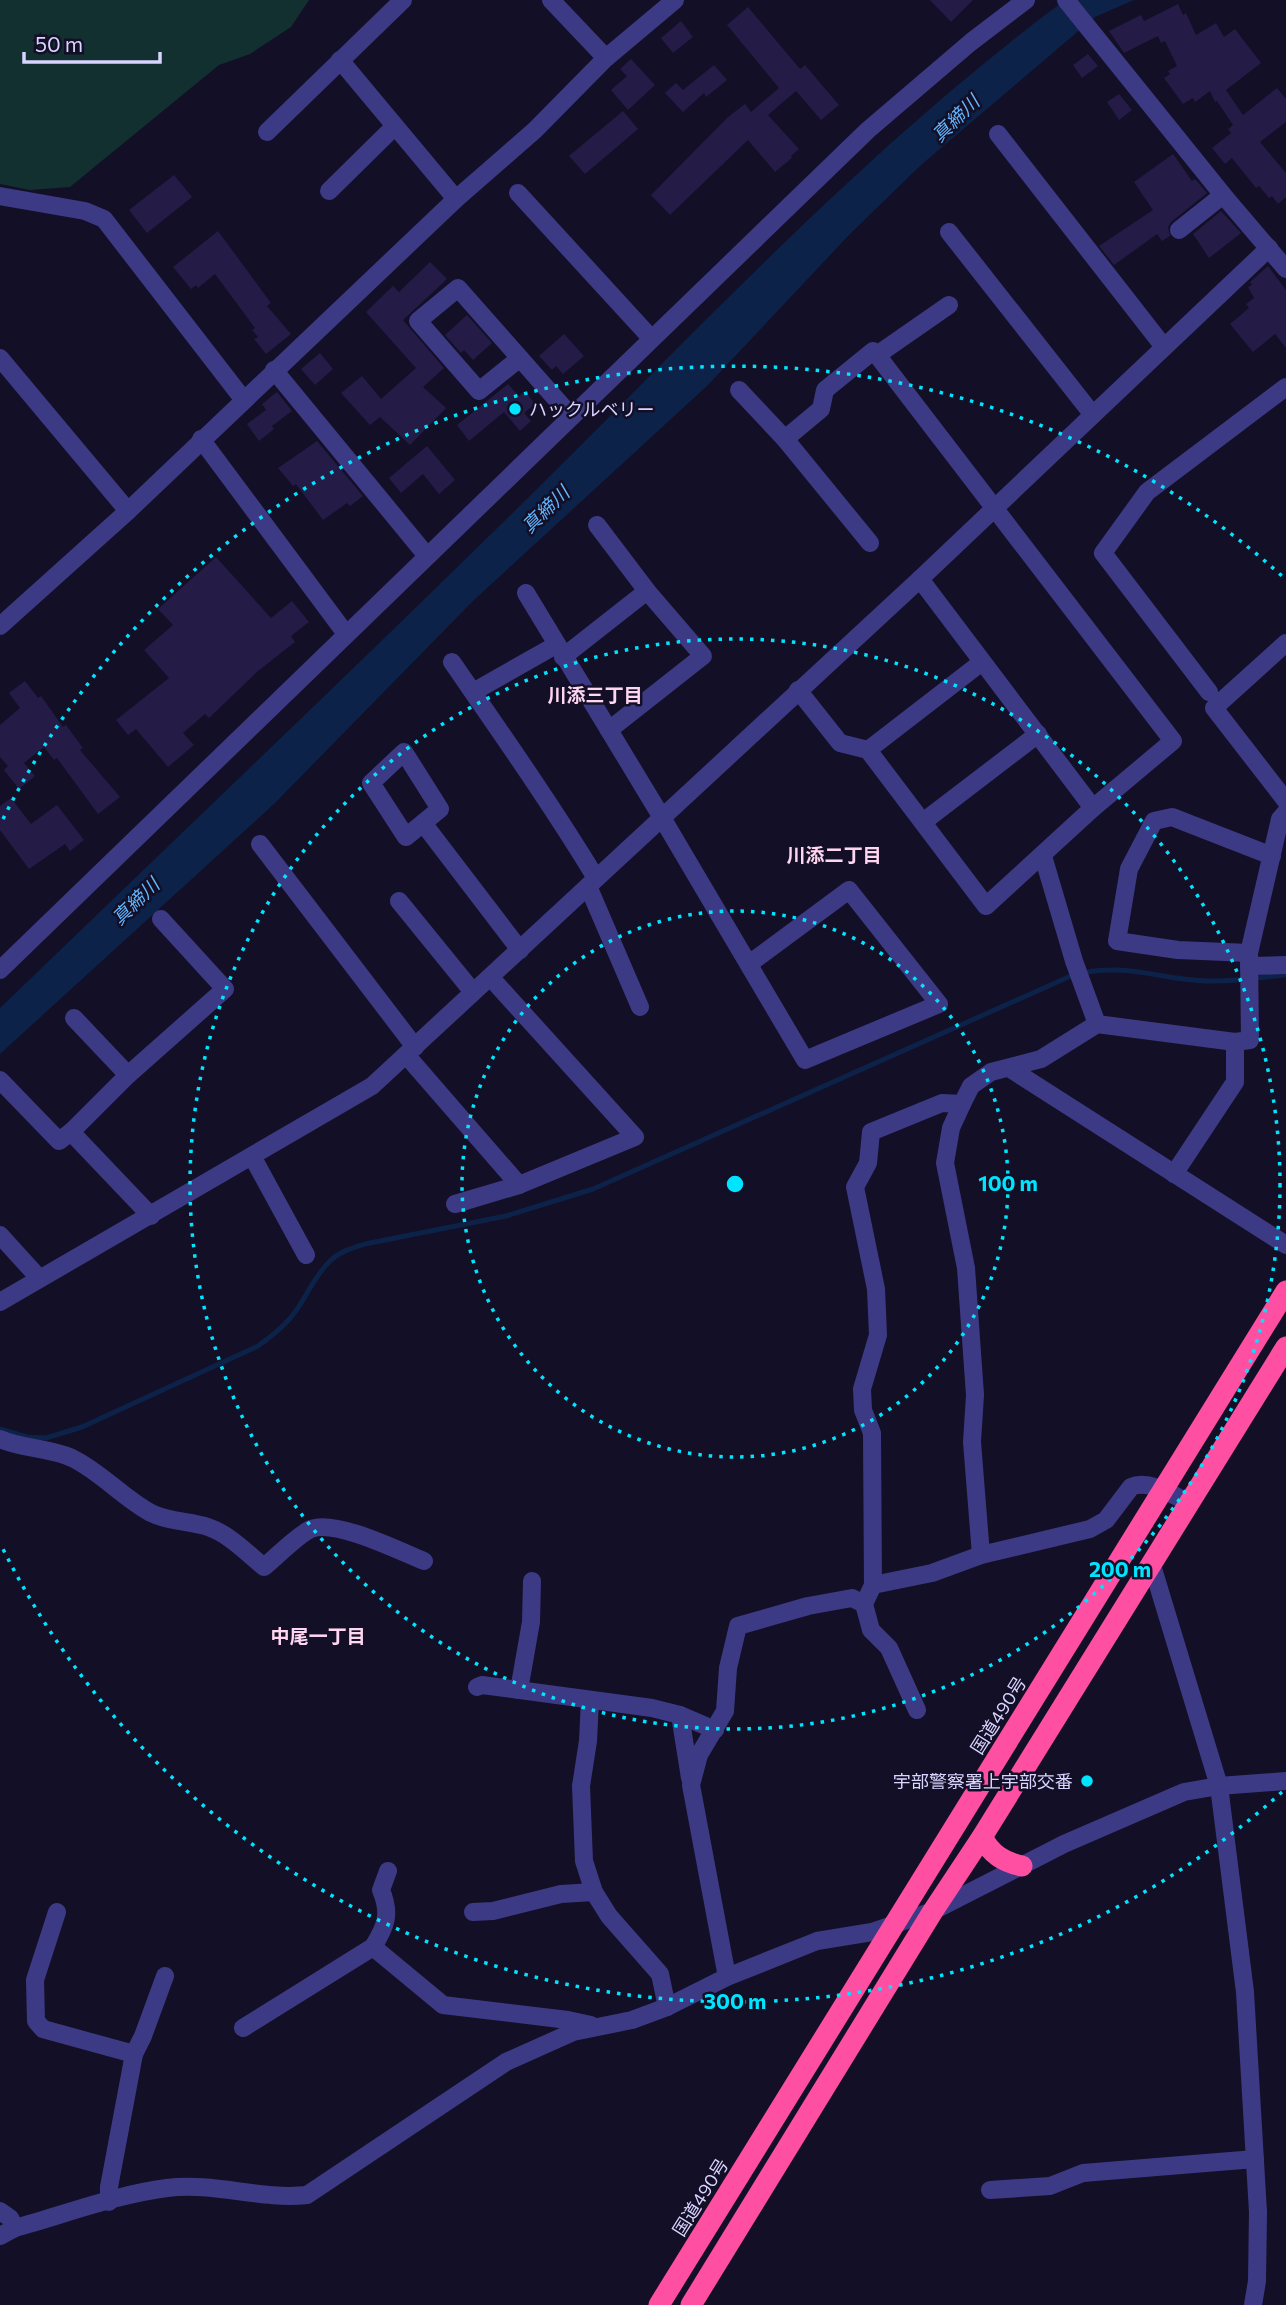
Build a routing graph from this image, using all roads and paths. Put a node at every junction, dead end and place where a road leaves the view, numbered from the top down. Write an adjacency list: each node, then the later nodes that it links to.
1 (403, 0): 7 (street)
2 (551, 0): 6 (street)
3 (675, 0): 6 (street)
4 (1026, 0): 21 (street)
5 (1066, 0): 13 (street)
6 (606, 58): 15 (street)
7 (340, 60): 8 (street); 9 (street)
8 (395, 126): 11 (street); 15 (street)
9 (267, 132)
10 (998, 134): 22 (street)
11 (329, 191)
12 (518, 193): 21 (street)
13 (1223, 195): 16 (street); 18 (street)
14 (0, 196): 29 (street)
15 (456, 199): 26 (street)
16 (1179, 230)
17 (949, 232): 31 (street)
18 (1269, 248): 19 (street); 22 (street)
19 (1286, 270)
20 (949, 305): 23 (street)
21 (651, 338): 30 (street)
22 (1164, 348): 31 (street)
23 (877, 355): 33 (street); 34 (street)
24 (0, 358): 35 (street)
25 (520, 358): 25 (street); 30 (street)
26 (274, 370): 29 (street); 38 (street)
27 (1286, 387): 50 (street)
28 (739, 390): 33 (street)
29 (243, 399): 32 (street)
30 (571, 415): 38 (street)
31 (1094, 415): 34 (street)
32 (201, 439): 35 (street); 43 (street)
33 (785, 439): 37 (street)
34 (994, 509): 39 (street); 55 (street)
35 (128, 511): 42 (street)
36 (597, 525): 40 (street)
37 (870, 543)
38 (427, 556): 43 (street)
39 (920, 579): 47 (street); 48 (street)
40 (647, 591): 45 (street); 51 (street)
41 (526, 593): 45 (street)
42 (0, 626)
43 (346, 634): 70 (street)
44 (1284, 650): 54 (street)
45 (560, 651): 49 (street); 51 (street)
46 (452, 662): 49 (street)
47 (982, 662): 52 (street); 53 (street)
48 (798, 690): 53 (street); 57 (street)
49 (473, 692): 63 (street)
50 (1209, 692)
51 (608, 730): 57 (street)
52 (1038, 734): 55 (street); 58 (street)
53 (868, 750): 58 (street)
54 (1286, 801)
55 (1093, 808): 61 (street)
56 (1286, 812): 62 (street)
57 (662, 816): 63 (street); 68 (street)
58 (923, 822): 61 (street)
59 (423, 823): 59 (street); 66 (street)
60 (260, 844): 77 (street)
61 (1043, 856): 75 (street)
62 (1272, 856): 67 (street); 67 (street)
63 (592, 882): 66 (street); 73 (street)
64 (399, 901): 72 (street)
65 (161, 919): 79 (street)
66 (520, 950): 71 (street)
67 (1249, 959): 69 (street); 76 (street)
68 (749, 964): 68 (street)
69 (1286, 965)
70 (0, 970)
71 (491, 978): 72 (street); 85 (street)
72 (473, 992): 77 (street)
73 (640, 1007)
74 (74, 1018): 79 (street)
75 (1097, 1024): 76 (street); 78 (street)
76 (1235, 1042): 84 (street)
77 (411, 1052): 83 (street); 85 (street)
78 (1009, 1068): 81 (street); 84 (street)
79 (128, 1075): 82 (street)
80 (0, 1080): 82 (street)
81 (962, 1104): 98 (street); 102 (street)
82 (71, 1132): 87 (street)
83 (252, 1156): 87 (street); 90 (street)
84 (1174, 1174): 89 (street)
85 (519, 1185): 86 (street)
86 (455, 1204)
87 (151, 1216): 91 (street)
88 (0, 1235): 91 (street)
89 (1286, 1245)
90 (306, 1255)
91 (39, 1278): 93 (street)
92 (1286, 1291): 96 (highway, 国道490号)
93 (0, 1302)
94 (1286, 1347): 97 (highway)
95 (0, 1439): 99 (street)
96 (1163, 1491): 97 (street); 98 (street); 120 (highway, 国道490号)
97 (1189, 1503): 100 (highway)
98 (981, 1555): 102 (street)
99 (424, 1561)
100 (1151, 1562): 112 (street); 113 (highway)
101 (532, 1581): 105 (street)
102 (873, 1585): 103 (street)
103 (864, 1604): 107 (street); 109 (street)
104 (477, 1687): 105 (street)
105 (519, 1690): 106 (street)
106 (590, 1700): 108 (street); 116 (street)
107 (917, 1710)
108 (680, 1715): 109 (street); 111 (street)
109 (715, 1730): 111 (street)
110 (1286, 1781): 112 (street)
111 (691, 1785): 123 (street)
112 (1219, 1786): 114 (street); 128 (street)
113 (982, 1837): 114 (highway); 117 (highway)
114 (1023, 1866): 117 (street)
115 (388, 1871): 121 (street)
116 (594, 1892): 119 (street); 124 (street)
117 (933, 1911): 120 (street); 134 (highway)
118 (57, 1912): 127 (street)
119 (472, 1912)
120 (894, 1926): 123 (street); 133 (highway, 国道490号)
121 (373, 1947): 125 (street); 126 (street)
122 (165, 1976): 127 (street)
123 (727, 1977): 124 (street)
124 (667, 2007): 125 (street)
125 (597, 2027): 130 (street)
126 (243, 2028)
127 (134, 2054): 130 (street)
128 (1255, 2159): 129 (street); 135 (street)
129 (990, 2190)
130 (109, 2202): 132 (street)
131 (0, 2211): 132 (street)
132 (8, 2232)
133 (659, 2305)
134 (691, 2305)
135 (1253, 2305)

